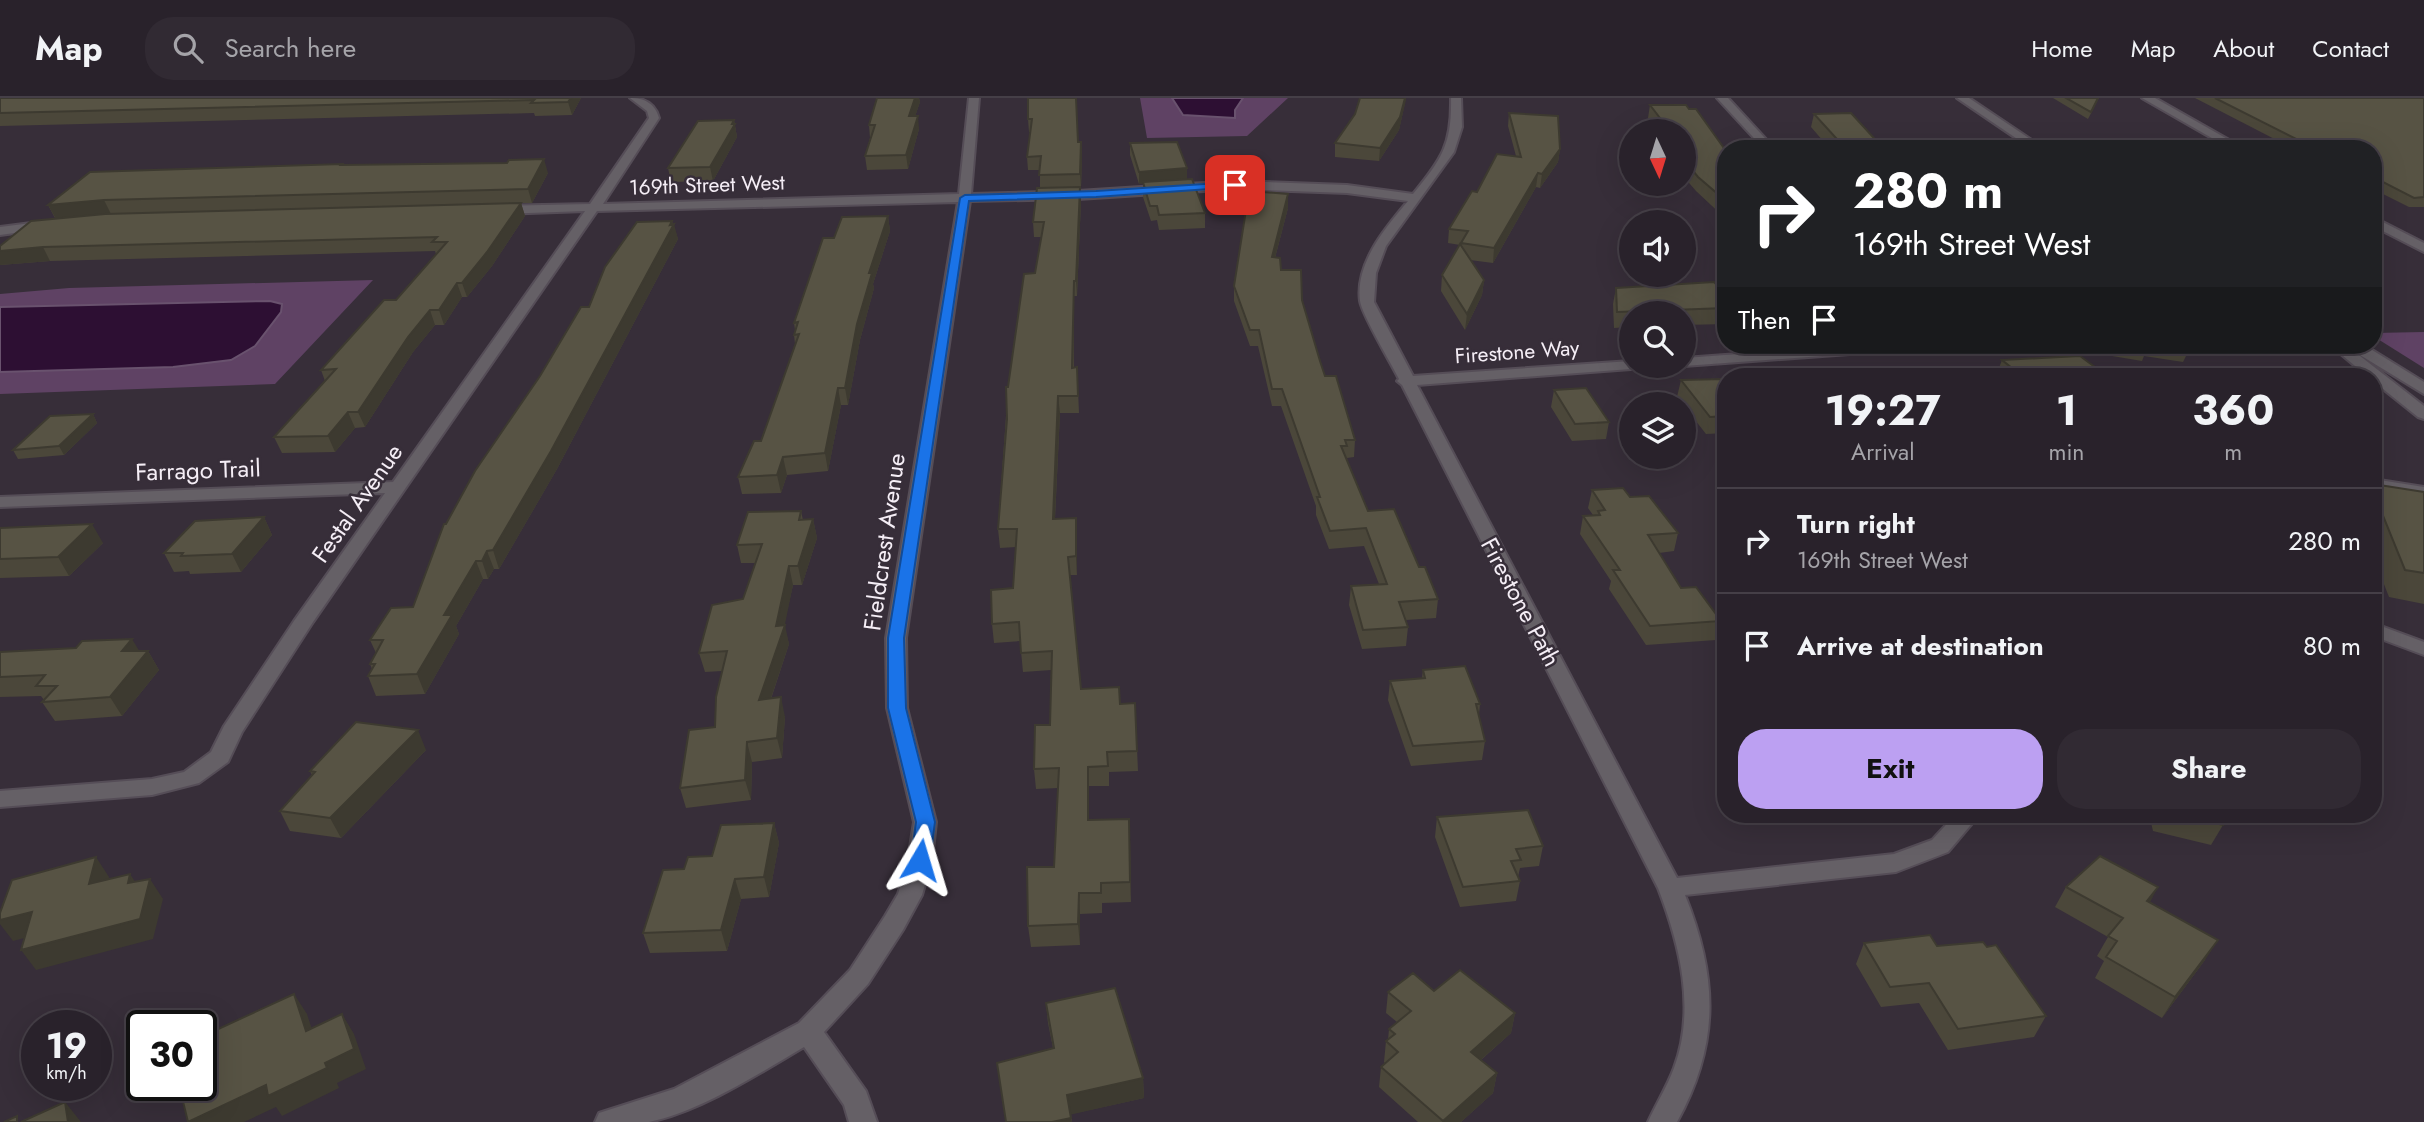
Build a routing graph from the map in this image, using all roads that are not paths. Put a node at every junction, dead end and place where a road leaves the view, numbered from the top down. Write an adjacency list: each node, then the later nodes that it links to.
1 (635, 98): 12 (street, Festal Avenue)
2 (974, 98): 10 (street, Fieldcrest Avenue)
3 (1456, 98): 11 (street, Firestone Path)
4 (1722, 98): 7 (street)
5 (1962, 98): 8 (street)
6 (2147, 98): 9 (street)
7 (1762, 140)
8 (2026, 140)
9 (2224, 140)
10 (965, 198): 11 (street, 169th Street West); 12 (street, 169th Street West); 37 (street, Fieldcrest Avenue)
11 (1415, 198): 24 (street, Firestone Path)
12 (594, 208): 13 (street, 169th Street West); 29 (street, Festal Avenue)
13 (484, 211)
14 (62, 224): 16 (street)
15 (2382, 226): 17 (street)
16 (0, 231)
17 (2424, 248)
18 (1794, 354): 21 (street)
19 (2348, 354): 23 (street)
20 (2368, 354): 26 (street)
21 (1696, 361)
22 (1619, 366): 24 (street, Firestone Way)
23 (2366, 368)
24 (1405, 381): 36 (street, Firestone Path)
25 (2382, 381): 27 (street)
26 (2424, 389)
27 (2424, 414)
28 (2382, 485): 30 (street)
29 (398, 487): 31 (street, Farrago Trail); 34 (street, Festal Avenue)
30 (2424, 492)
31 (0, 502)
32 (2382, 633): 33 (street)
33 (2424, 649)
34 (0, 799)
35 (1961, 823): 36 (street)
36 (1670, 888): 40 (street, Firestone Path)
37 (808, 1031): 38 (street, Fieldcrest Avenue); 39 (street)
38 (608, 1122)
39 (863, 1122)
40 (1662, 1122)

